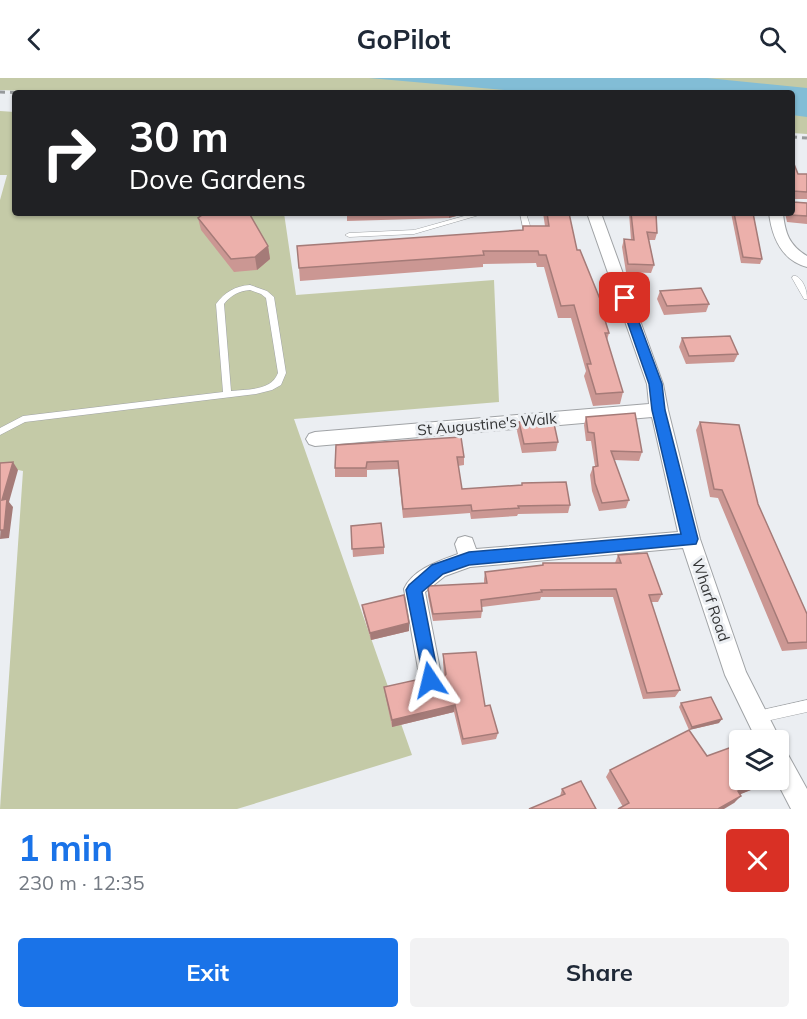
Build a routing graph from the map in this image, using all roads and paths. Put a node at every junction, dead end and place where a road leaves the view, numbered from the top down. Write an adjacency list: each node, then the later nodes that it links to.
1 (476, 216): 6 (lane)
2 (524, 216): 5 (lane)
3 (595, 216): 11 (street, Wharf Road)
4 (776, 216): 7 (street)
5 (528, 232)
6 (349, 235)
7 (807, 262)
8 (796, 278): 9 (lane)
9 (807, 297)
10 (227, 395): 10 (lane); 12 (lane)
11 (658, 410): 13 (street, St Augustine's Walk); 14 (street, Wharf Road)
12 (0, 432)
13 (315, 440)
14 (690, 539): 15 (street); 17 (street, Wharf Road)
15 (430, 680)
16 (807, 706): 17 (lane)
17 (757, 717): 18 (street, Wharf Road)
18 (764, 730)
19 (789, 780): 20 (street)
20 (804, 809)

